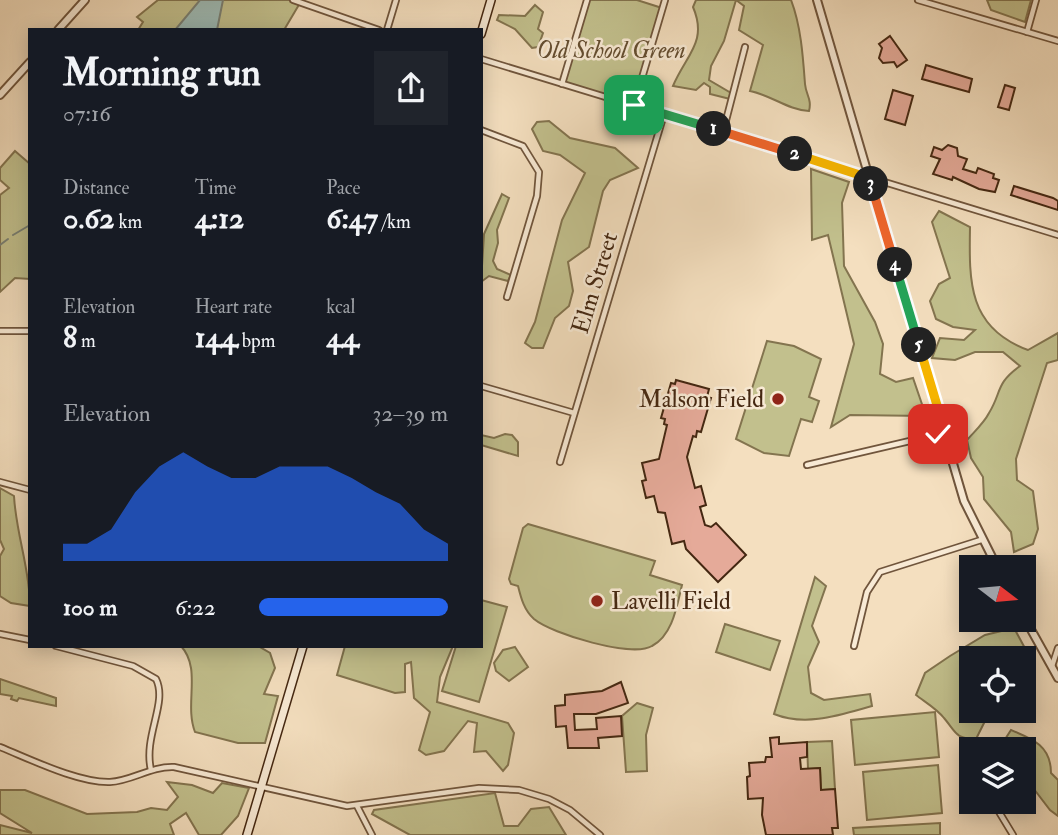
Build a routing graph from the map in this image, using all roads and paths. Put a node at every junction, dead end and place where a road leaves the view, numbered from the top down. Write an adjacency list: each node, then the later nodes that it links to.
1 (85, 0): 12 (street)
2 (293, 0): 13 (street)
3 (396, 0): 14 (street)
4 (491, 0): 15 (main road)
5 (587, 0): 21 (street)
6 (664, 0): 23 (street)
7 (817, 0): 27 (street)
8 (918, 0): 11 (street)
9 (945, 0): 11 (street)
10 (1036, 0): 16 (street)
11 (943, 7): 16 (street)
12 (60, 28)
13 (373, 28)
14 (388, 28)
15 (483, 28)
16 (1027, 32): 17 (street)
17 (1058, 41)
18 (745, 47): 26 (street)
19 (483, 61): 21 (street)
20 (28, 64): 22 (street)
21 (562, 84): 23 (street)
22 (0, 95)
23 (634, 105): 24 (street)
24 (664, 114): 26 (street); 33 (street, Elm Street)
25 (483, 131): 29 (street)
26 (723, 132): 27 (street)
27 (869, 178): 28 (street); 34 (street)
28 (1058, 235)
29 (507, 297)
30 (0, 331): 31 (street)
31 (28, 331)
32 (483, 387): 33 (street)
33 (574, 414): 35 (street, Elm Street)
34 (945, 432): 36 (street); 39 (street)
35 (560, 462)
36 (807, 465)
37 (0, 482): 38 (street)
38 (28, 489)
39 (981, 540): 40 (street); 44 (street)
40 (990, 555)
41 (1033, 632): 48 (street)
42 (0, 634): 43 (street)
43 (28, 640)
44 (854, 646)
45 (64, 648): 51 (street)
46 (302, 648): 52 (main road)
47 (1058, 648): 48 (street)
48 (1052, 666): 49 (street)
49 (1058, 678)
50 (0, 747): 51 (street)
51 (150, 770): 52 (street)
52 (262, 786): 53 (street); 55 (main road)
53 (357, 806): 56 (street); 57 (street)
54 (1000, 814): 58 (street)
55 (247, 835)
56 (372, 835)
57 (600, 835)
58 (1013, 835)

